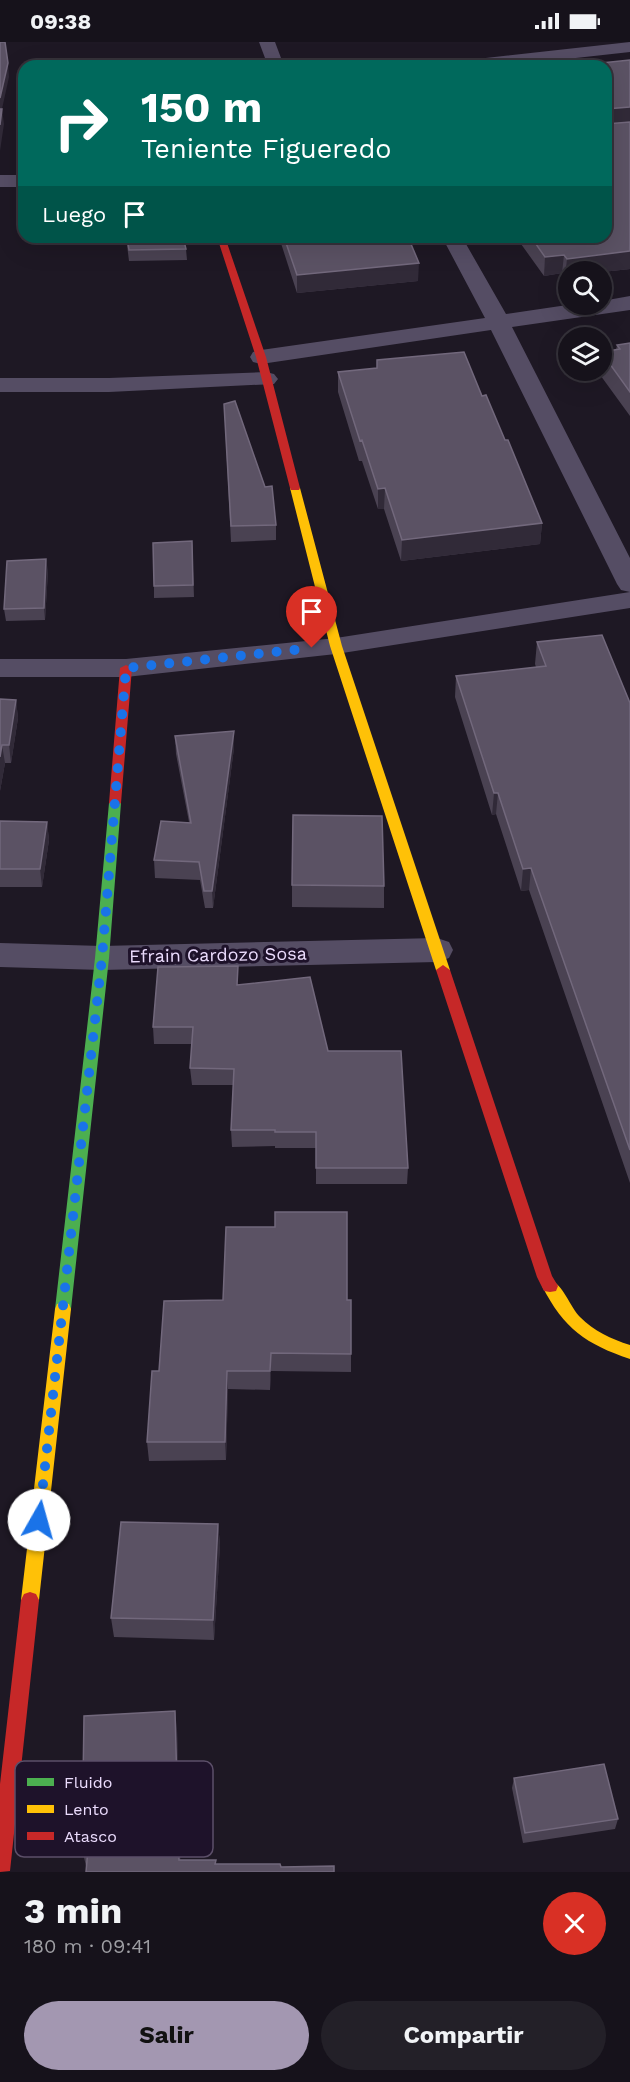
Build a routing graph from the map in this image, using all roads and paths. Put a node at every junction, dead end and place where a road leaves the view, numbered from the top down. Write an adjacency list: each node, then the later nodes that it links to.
1 (267, 42): 3 (lane)
2 (630, 47): 4 (lane)
3 (274, 60)
4 (513, 60)
5 (0, 181): 6 (street)
6 (18, 181)
7 (223, 243): 11 (street)
8 (455, 243): 10 (street)
9 (630, 303): 10 (street)
10 (498, 321): 11 (street); 13 (street)
11 (264, 368): 12 (street); 15 (street)
12 (0, 385)
13 (630, 584)
14 (630, 600): 15 (street)
15 (336, 646): 17 (street); 18 (street)
16 (0, 668): 17 (street)
17 (126, 668): 20 (street)
18 (437, 950): 20 (street, Efrain Cardozo Sosa); 21 (street)
19 (0, 955): 20 (street, Efrain Cardozo Sosa)
20 (102, 958): 22 (street)
21 (630, 1352)
22 (0, 1871)

